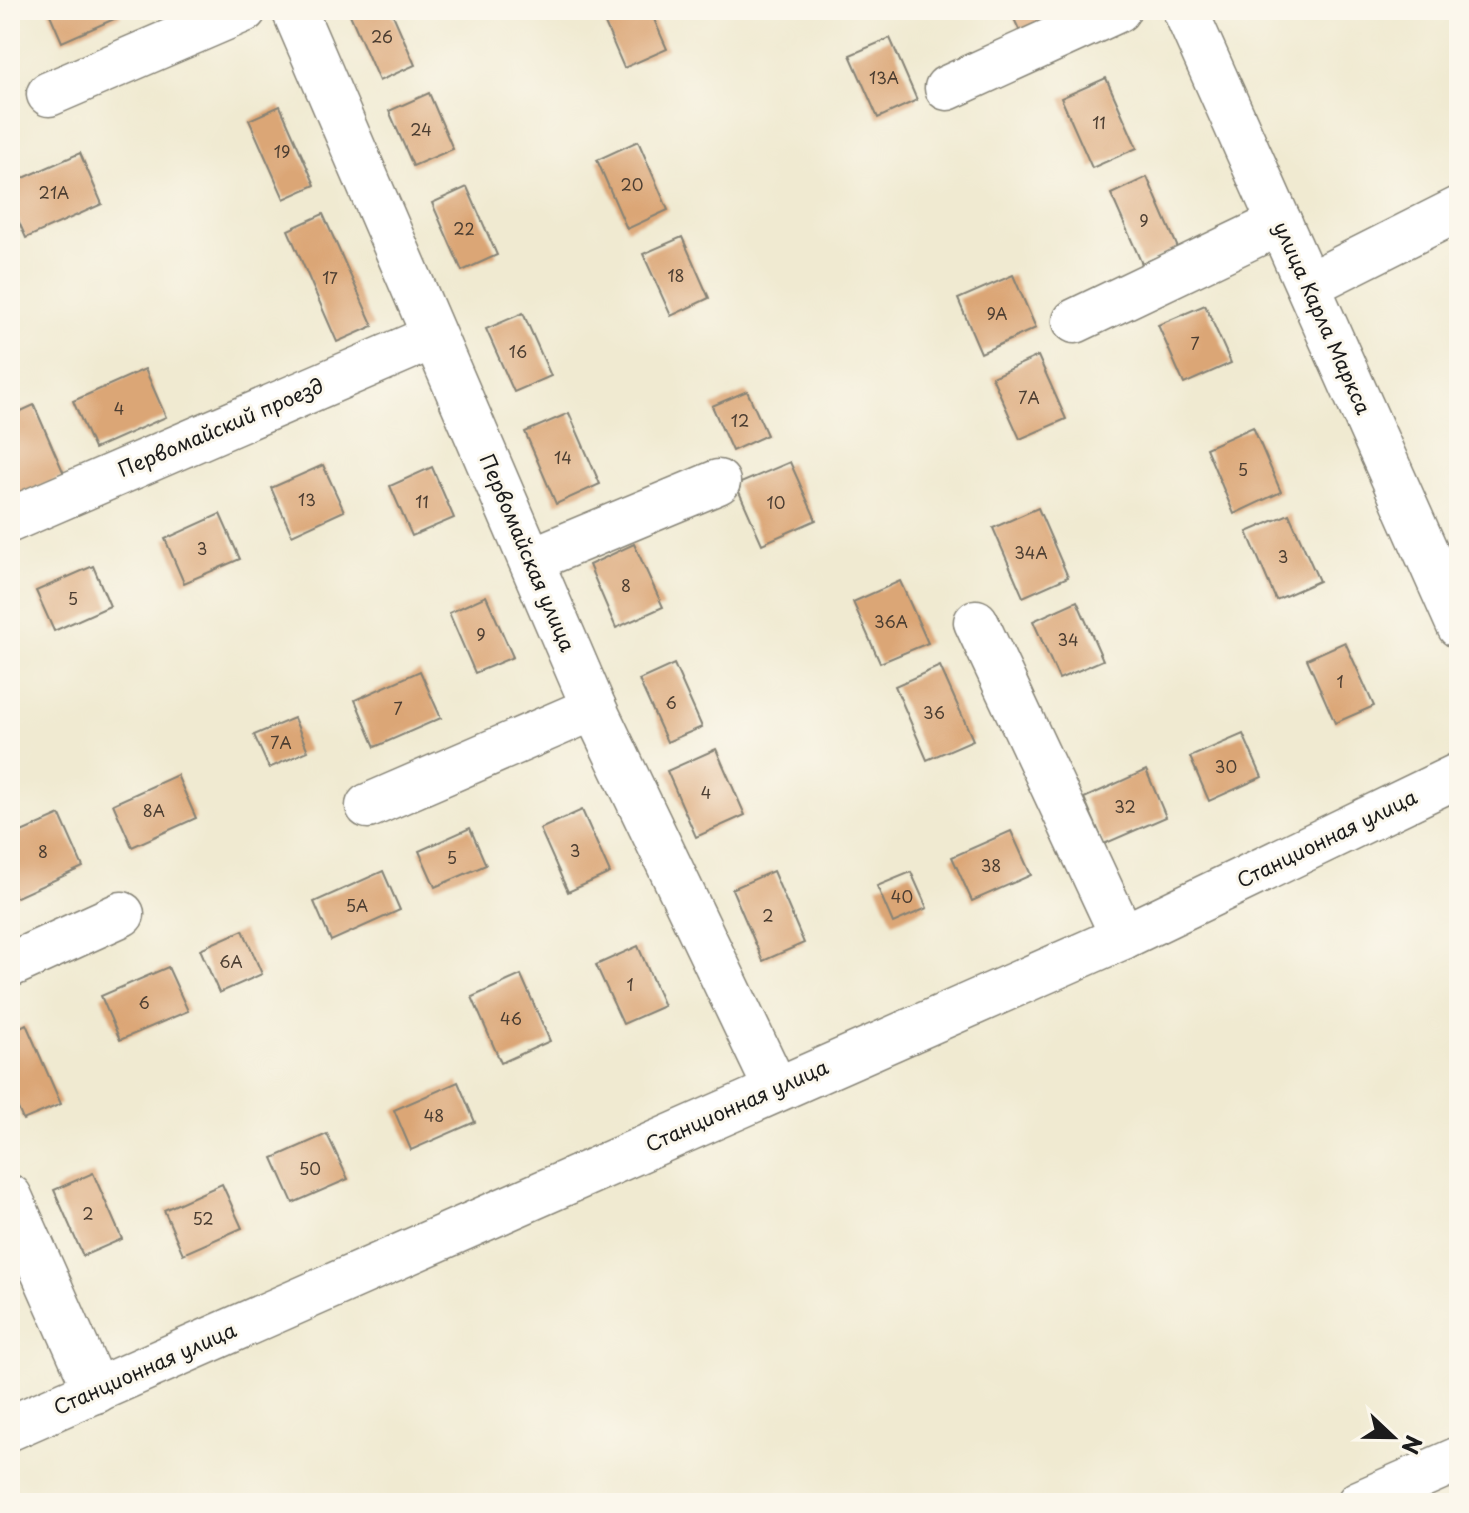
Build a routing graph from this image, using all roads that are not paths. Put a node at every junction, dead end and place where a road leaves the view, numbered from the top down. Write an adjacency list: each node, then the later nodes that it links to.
1 (244, 10): 6 (street)
2 (294, 10): 11 (street, Первомайская улица)
3 (1118, 10): 5 (street)
4 (1185, 10): 8 (street, улица Карла Маркса)
5 (947, 88)
6 (49, 94)
7 (1459, 209): 9 (street)
8 (1280, 223): 9 (street, улица Карла Маркса); 10 (street)
9 (1308, 285): 16 (street, улица Карла Маркса)
10 (1075, 321)
11 (433, 337): 13 (street, Первомайский проезд); 14 (street, Первомайская улица)
12 (718, 482): 14 (street)
13 (10, 520)
14 (531, 560): 17 (street, Первомайская улица)
15 (976, 622): 21 (street)
16 (1459, 626)
17 (594, 708): 19 (street); 23 (street, Первомайская улица)
18 (1459, 775): 21 (street, Станционная улица)
19 (368, 806)
20 (122, 914): 22 (street)
21 (1123, 937): 23 (street, Станционная улица)
22 (10, 965)
23 (776, 1089): 25 (street, Станционная улица)
24 (10, 1197): 25 (street)
25 (96, 1391): 26 (street, Станционная улица)
26 (10, 1428)
27 (1459, 1459): 28 (street)
28 (1359, 1503)

